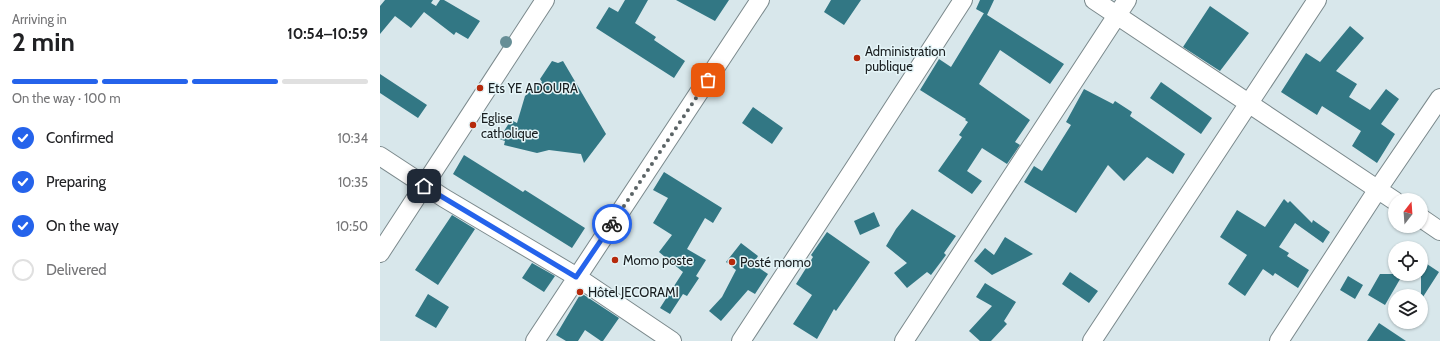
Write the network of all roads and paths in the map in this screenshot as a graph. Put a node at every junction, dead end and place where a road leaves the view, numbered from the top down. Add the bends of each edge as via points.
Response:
1 (545, 0) edge
2 (760, 0) edge
3 (963, 0) edge
4 (1094, 0) edge
5 (1127, 0) edge
6 (1317, 0) edge
7 (1117, 15) junction
8 (1440, 98) edge
9 (1248, 103) junction
10 (380, 156) edge
11 (424, 186) junction
12 (1378, 189) junction
13 (1388, 196) edge
14 (1428, 223) edge
15 (1440, 231) edge
16 (380, 253) edge
17 (576, 277) junction
18 (535, 341) edge
19 (672, 341) edge
20 (741, 341) edge
21 (904, 341) edge
22 (1092, 341) edge
23 (1279, 341) edge

1 - 11 street
2 - 17 street
3 - 20 street
4 - 7 street
5 - 7 street
6 - 9 street
7 - 9 street
7 - 21 street
8 - 12 street
9 - 12 street
9 - 22 street
10 - 11 street
11 - 16 street
11 - 17 street
12 - 13 street
12 - 23 street
14 - 15 street
17 - 18 street
17 - 19 street

